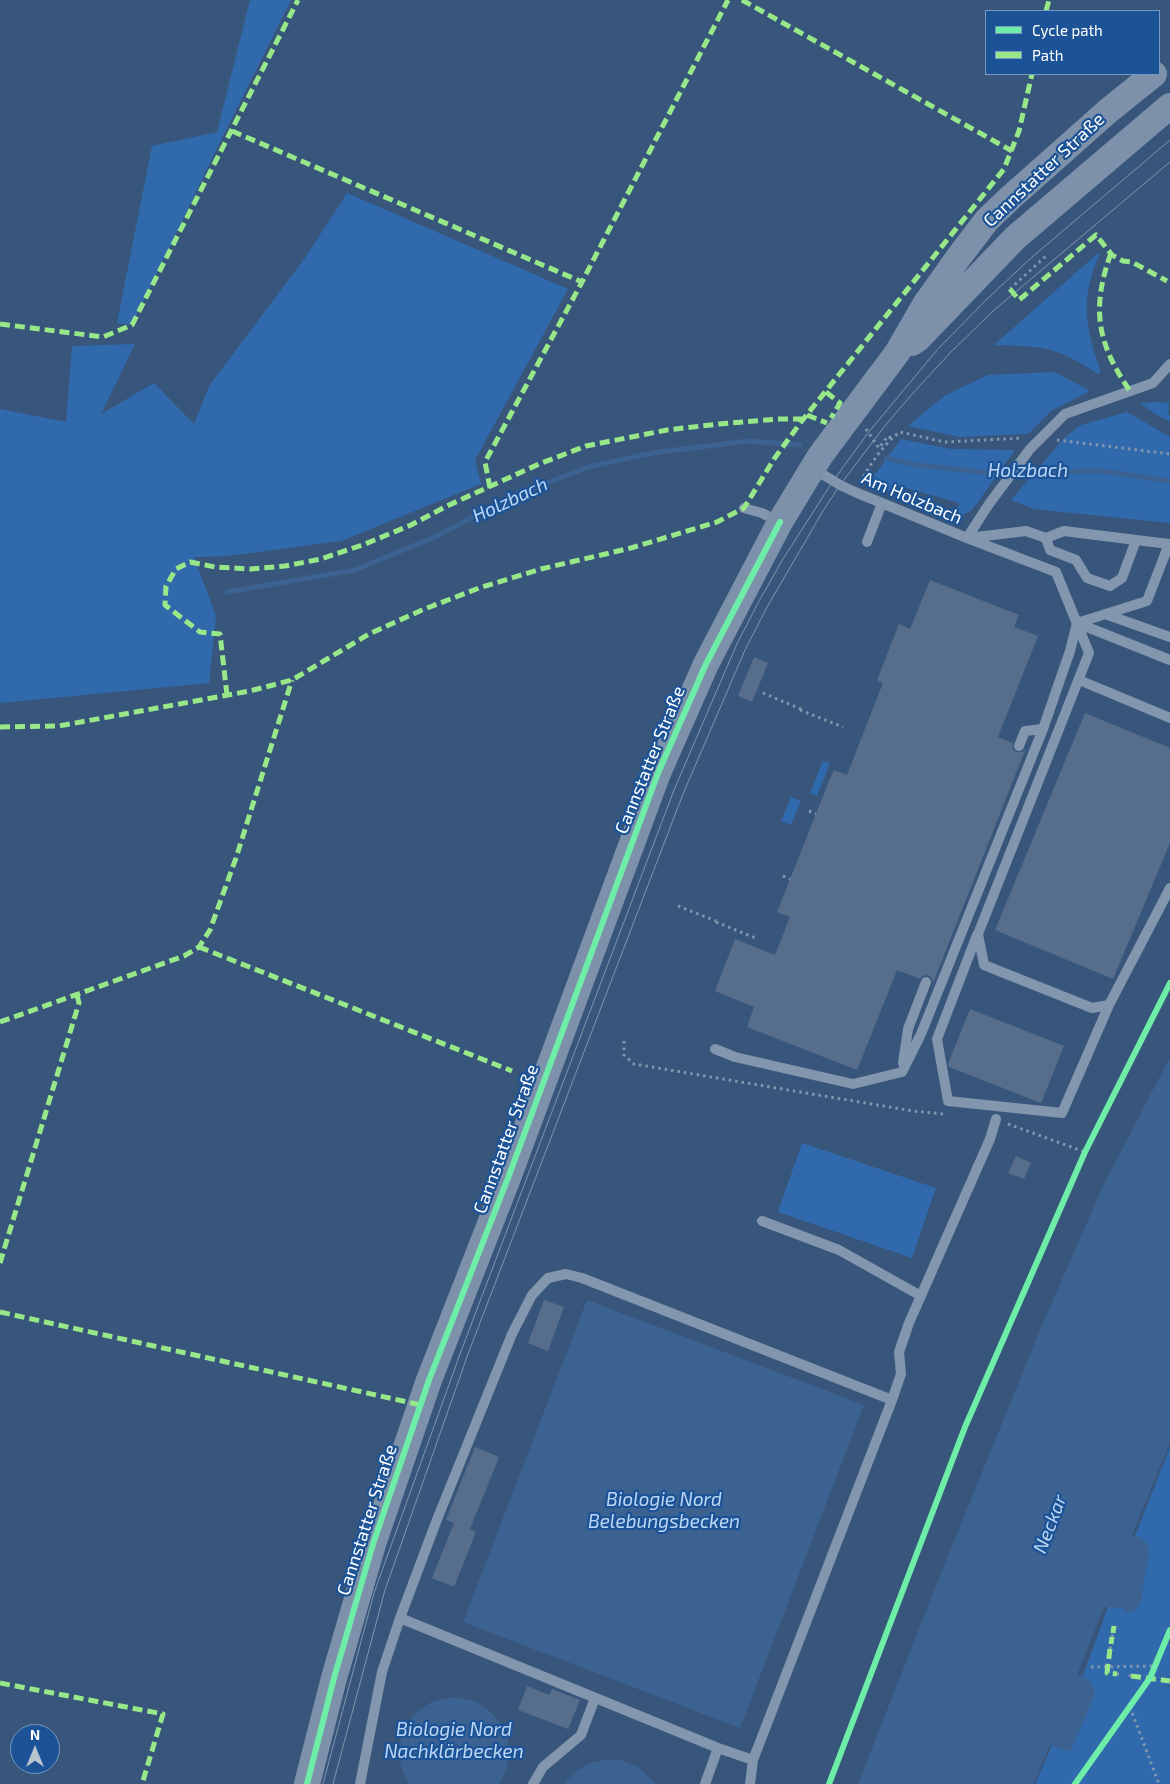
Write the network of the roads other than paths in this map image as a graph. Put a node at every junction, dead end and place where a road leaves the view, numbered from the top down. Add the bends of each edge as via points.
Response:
1 (1153, 75) edge
2 (1170, 106) edge
3 (1009, 222) junction
4 (897, 353) junction
5 (1170, 364) edge
6 (813, 468) junction
7 (882, 503) junction
8 (744, 508) dead end
9 (780, 522) junction
10 (967, 538) junction
11 (1046, 538) junction
12 (1136, 540) junction
13 (867, 542) dead end
14 (1169, 544) edge
15 (1105, 614) junction
16 (1077, 623) junction
17 (1170, 637) edge
18 (1170, 660) edge
19 (1079, 680) junction
20 (1170, 718) edge
21 (1043, 729) junction
22 (1019, 746) dead end
23 (1170, 888) edge
24 (978, 934) junction
25 (926, 982) dead end
26 (1109, 1005) junction
27 (715, 1049) dead end
28 (902, 1072) junction
29 (996, 1119) road end
30 (762, 1221) dead end
31 (921, 1296) junction
32 (892, 1400) junction
33 (400, 1618) junction
34 (595, 1698) junction
35 (718, 1748) junction
36 (753, 1760) junction
37 (308, 1784) edge
38 (360, 1784) edge
39 (533, 1784) edge
40 (705, 1784) edge
41 (750, 1784) edge

1 - 3 main road, Cannstatter Straße via 1108,111
2 - 3 main road, Cannstatter Straße
3 - 4 main road, Cannstatter Straße via 918,339
3 - 4 main road, Cannstatter Straße via 987,220 926,303
4 - 6 main road, Cannstatter Straße
5 - 10 lane, Am Holzbach via 1153,383 1065,414 1030,449
6 - 7 lane, Am Holzbach via 840,485
6 - 9 main road, Cannstatter Straße
7 - 10 lane, Am Holzbach
7 - 13 lane
8 - 9 lane
9 - 37 main road, Cannstatter Straße via 706,664 658,773 508,1178 429,1380 373,1544 334,1678
10 - 11 lane via 1026,531
10 - 16 lane via 1056,572
11 - 12 lane via 1064,531
11 - 12 lane via 1050,550 1076,560 1087,578 1110,586 1122,578
12 - 14 lane
14 - 15 lane via 1147,600
15 - 16 lane
15 - 17 lane
16 - 18 lane
16 - 19 lane via 1089,653
16 - 21 lane
19 - 20 lane
19 - 24 lane
21 - 22 lane via 1025,731
21 - 28 lane
23 - 26 lane
24 - 26 lane via 984,965 1092,1008
24 - 26 lane via 937,1039 948,1101 1062,1114
25 - 28 lane via 908,1029
27 - 28 lane via 735,1057 854,1084
29 - 31 lane
30 - 31 lane via 839,1250
31 - 32 lane via 899,1352 902,1374
32 - 33 lane via 582,1278 566,1274 548,1278 532,1295 512,1334
32 - 36 lane
33 - 34 lane
33 - 38 lane via 382,1672
34 - 35 lane
34 - 39 lane via 581,1735 543,1767
35 - 36 lane
35 - 40 lane
36 - 41 lane

